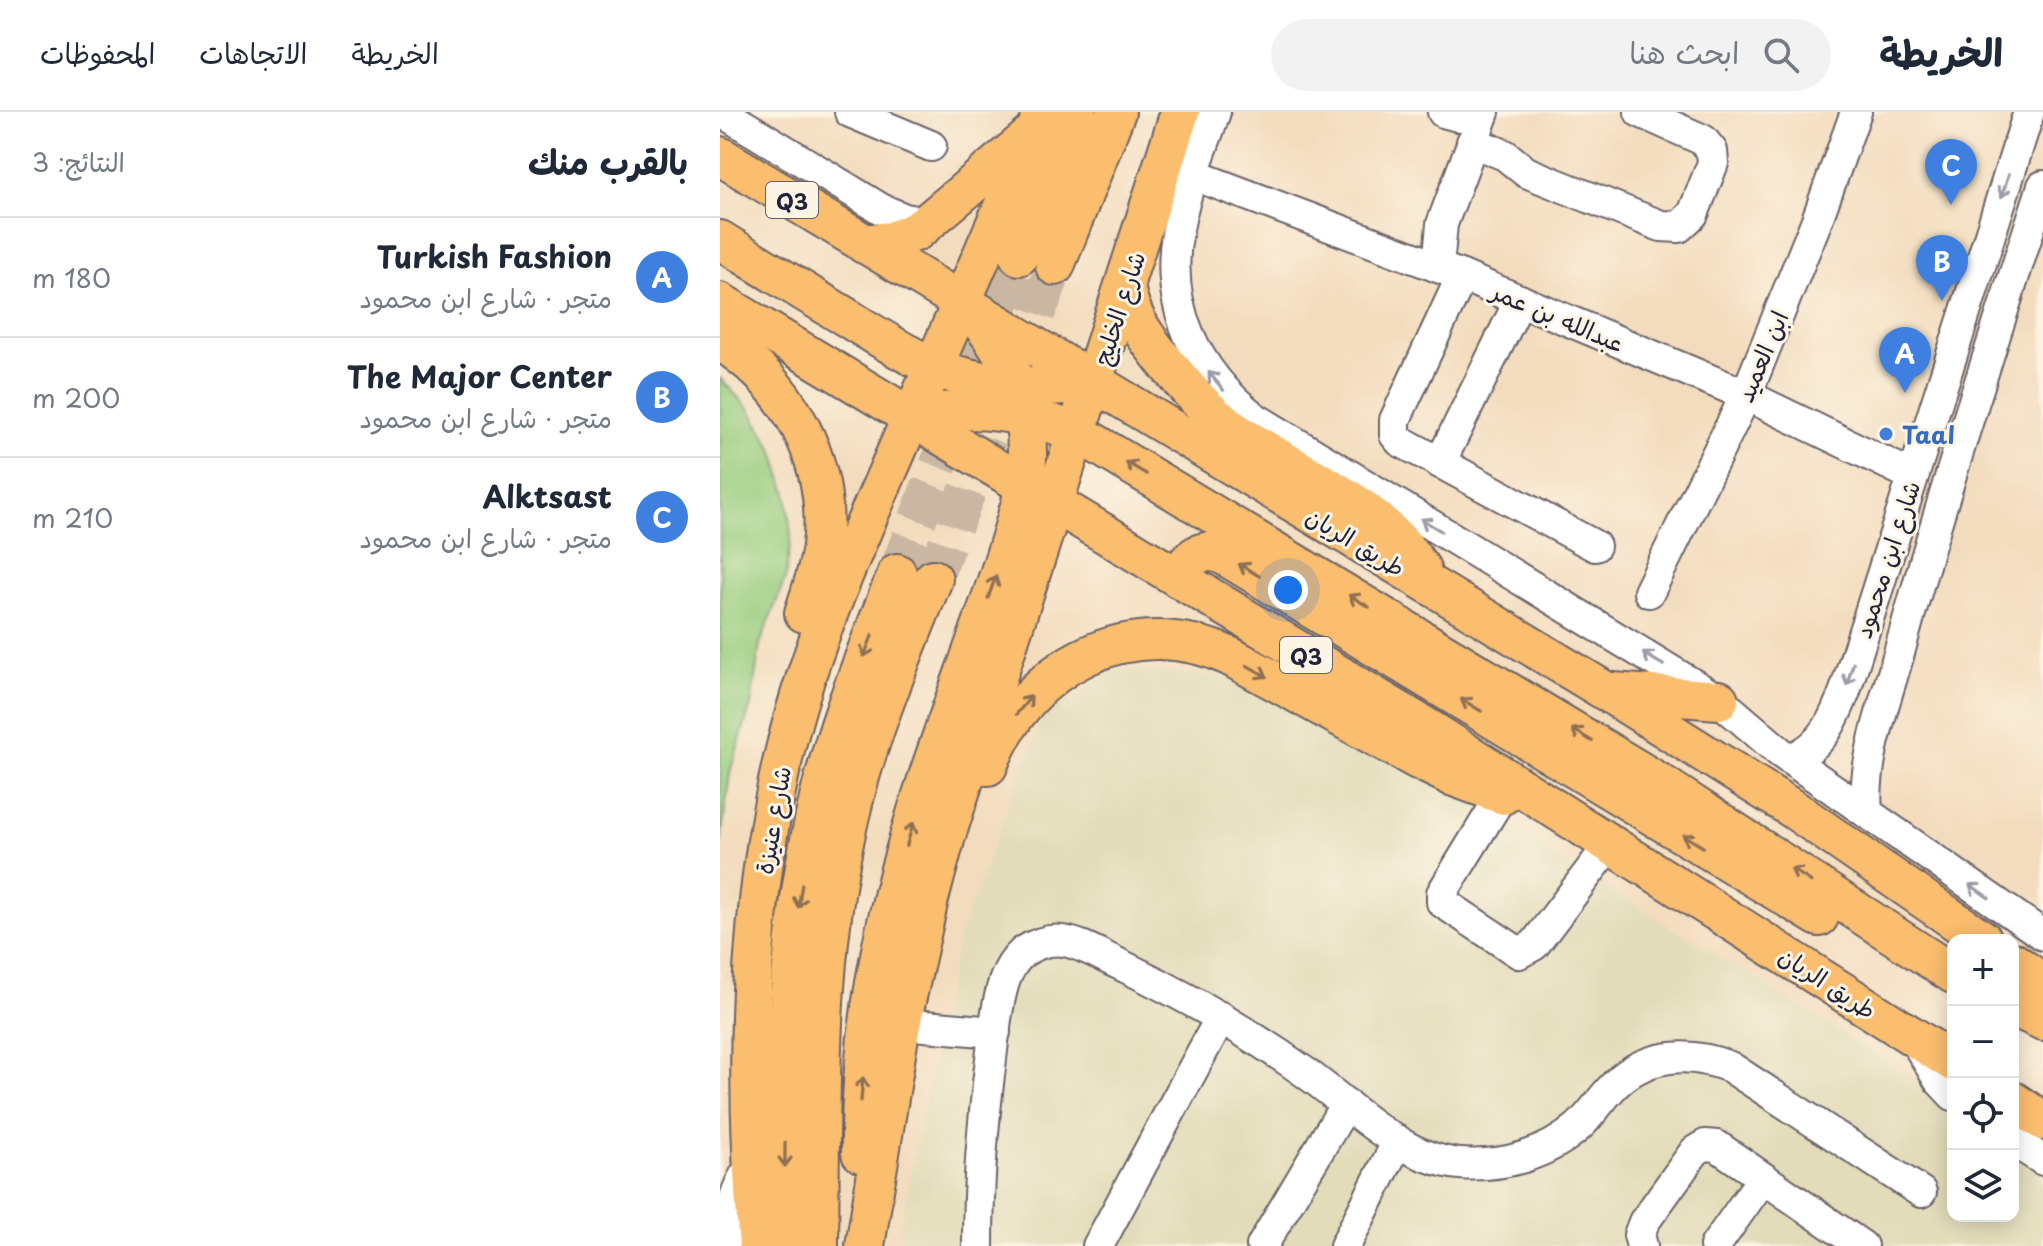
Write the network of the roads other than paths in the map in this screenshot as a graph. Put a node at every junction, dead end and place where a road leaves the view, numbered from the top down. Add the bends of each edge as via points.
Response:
1 (722, 112) edge
2 (850, 112) edge
3 (1077, 112) edge
4 (1116, 112) edge
5 (1180, 112) edge
6 (1215, 112) edge
7 (1640, 112) edge
8 (1856, 112) edge
9 (2029, 112) edge
10 (1040, 121) edge
11 (764, 123) edge
12 (1465, 128) edge
13 (931, 146) dead end
14 (720, 156) edge
15 (1194, 175) junction
16 (2043, 186) edge
17 (929, 223) junction
18 (720, 240) edge
19 (864, 244) junction
20 (1019, 256) tunnel mouth
21 (1055, 266) tunnel mouth
22 (1450, 271) junction
23 (1125, 285) junction
24 (1520, 300) junction
25 (720, 302) edge
26 (962, 303) junction
27 (720, 341) edge
28 (934, 367) junction
29 (1093, 382) junction
30 (1746, 395) junction
31 (1021, 400) junction
32 (912, 417) junction
33 (1078, 433) junction
34 (1440, 463) junction
35 (1913, 476) junction
36 (1040, 495) junction
37 (1595, 546) dead end
38 (1178, 578) junction
39 (1430, 586) junction
40 (1649, 592) dead end
41 (1607, 692) junction
42 (1719, 700) junction
43 (1828, 731) junction
44 (787, 742) junction
45 (1874, 748) junction
46 (1790, 759) junction
47 (1502, 795) junction
48 (1556, 809) junction
49 (1867, 813) junction
50 (1611, 843) junction
51 (929, 899) junction
52 (1974, 934) edge
53 (2043, 935) edge
54 (2019, 966) edge
55 (1945, 970) edge
56 (2043, 983) edge
57 (2019, 1010) edge
58 (1221, 1017) junction
59 (2043, 1021) edge
60 (901, 1024) junction
61 (995, 1032) junction
62 (1912, 1035) junction
63 (1947, 1058) edge
64 (1947, 1089) edge
65 (1346, 1104) junction
66 (2019, 1105) edge
67 (2043, 1121) edge
68 (1398, 1141) junction
69 (2019, 1145) edge
70 (2043, 1160) edge
71 (752, 1165) junction
72 (1763, 1178) junction
73 (1921, 1192) dead end
74 (866, 1234) edge
75 (1724, 1243) edge
76 (732, 1246) edge
77 (758, 1246) edge
78 (785, 1246) edge
79 (819, 1246) edge
80 (978, 1246) edge
81 (1098, 1246) edge
82 (1262, 1246) edge
83 (1345, 1246) edge
84 (1642, 1246) edge
85 (1862, 1246) edge

1 - 11 street
2 - 13 street
3 - 20 main road
4 - 21 main road
5 - 23 main road, شارع الخليج
6 - 15 street, شارع الخليج
7 - 12 street via 1703,140 1712,151 1711,170 1685,224 1667,227 1526,172
8 - 30 street, ابن العميد
9 -> 35 street, شارع ابن محمود
10 - 17 main road
10 - 26 main road
11 - 17 street via 881,209
12 - 22 street via 1442,224
14 - 19 main road, طريق الريان / Q3
15 - 22 street, عبدالله بن عمر
42 -> 15 street, شارع الخليج via 1255,418 1220,388 1190,340 1175,287 1178,227
16 - 45 street, شارع ابن محمود via 1940,510
17 - 19 main road via 892,241
18 - 28 main road
19 - 26 main road, طريق الريان / Q3
22 - 24 street, عبدالله بن عمر
22 - 34 street via 1393,427 1400,441
23 - 29 main road, شارع الخليج
23 - 39 main road via 1140,329 1208,410 1376,518 1406,549
24 - 30 street, عبدالله بن عمر
24 - 34 street
25 - 32 main road, طريق الريان / Q3
26 - 28 main road
26 - 29 main road, طريق الريان / Q3
26 - 31 main road via 995,341
27 - 44 main road via 760,370 788,403 819,483 822,549 795,648
28 - 31 main road
28 - 32 main road
29 - 31 main road
29 - 33 main road, شارع الخليج
29 - 39 main road, طريق الريان / Q3
30 - 35 street, عبدالله بن عمر
30 - 40 street, ابن العميد
31 - 32 main road
31 - 33 main road
31 - 36 main road
32 - 36 main road, طريق الريان / Q3
32 - 44 main road, شارع عنيزة via 822,627
33 - 36 main road, شارع الخليج
55 -> 33 main road via 1660,783
34 - 37 street
35 -> 43 street, شارع ابن محمود
36 - 38 main road, طريق الريان / Q3
36 - 51 main road
74 -> 36 main road via 860,1116 888,920 917,809
38 - 48 main road, طريق الريان / Q3
55 -> 38 main road via 1824,920 1225,556 1210,551 1195,555
39 - 41 main road, طريق الريان / Q3
41 - 42 main road
41 - 52 main road, طريق الريان / Q3 via 1793,809
42 - 46 street
43 - 45 street via 1848,748
43 - 46 street, شارع ابن محمود via 1808,751
44 - 71 main road, شارع عنيزة via 772,806 755,936
45 - 49 street, شارع ابن محمود via 1866,780
46 - 49 street
47 - 48 main road
47 - 50 street via 1442,893 1442,902 1519,953 1534,945
51 -> 47 main road via 960,846 1001,737 1023,705 1067,667 1121,643 1168,638 1211,647 1418,760
48 - 50 main road, طريق الريان / Q3
53 -> 49 street
50 - 62 main road, طريق الريان / Q3
51 - 60 main road
54 - 56 main road
57 - 59 main road
58 - 61 street via 1086,948 1049,941 1026,950 1009,969
58 - 65 street
58 - 81 street
60 - 61 street
60 - 74 main road
61 - 80 street
62 - 63 main road, طريق الريان / Q3
62 - 64 street
65 - 68 street
65 - 82 street
66 - 67 main road
68 - 73 street via 1432,1159 1458,1164 1510,1161 1558,1142 1641,1065 1696,1057 1730,1067
68 - 83 street
69 - 70 street
71 - 76 street via 731,1207
71 - 77 main road, شارع عنيزة
72 - 75 street
72 - 84 street via 1717,1146 1700,1148 1642,1226
72 - 85 street
79 -> 78 main road, شارع عنيزة via 822,1014 831,915 839,866 915,576 840,725 804,866 787,1029

